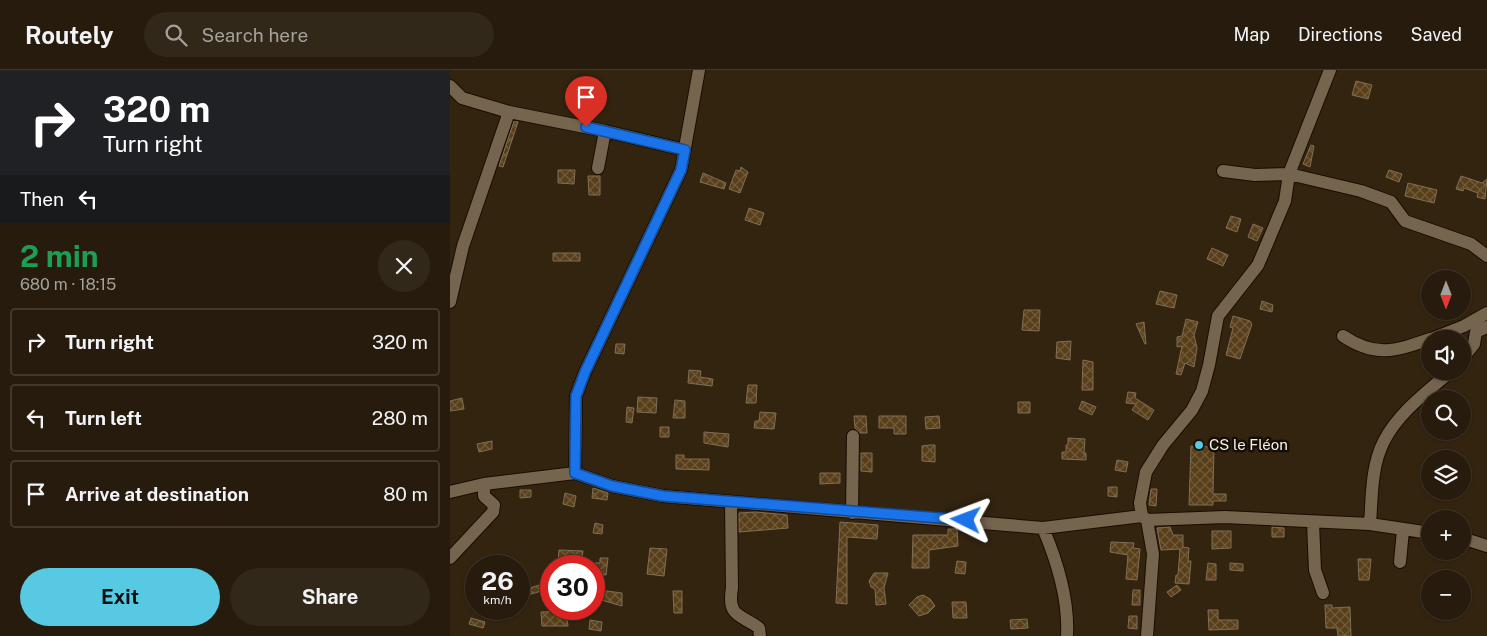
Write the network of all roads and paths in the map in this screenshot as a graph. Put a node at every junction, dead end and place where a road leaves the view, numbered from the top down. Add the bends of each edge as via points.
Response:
1 (699, 70) edge
2 (1330, 70) edge
3 (450, 86) edge
4 (509, 112) junction
5 (605, 131) junction
6 (685, 150) junction
7 (598, 168) dead end
8 (1223, 171) dead end
9 (1288, 174) junction
10 (1487, 256) edge
11 (450, 302) edge
12 (1487, 313) edge
13 (1487, 327) edge
14 (1454, 330) edge
15 (1343, 336) dead end
16 (1421, 342) edge
17 (1471, 348) edge
18 (1441, 380) edge
19 (852, 436) dead end
20 (575, 473) junction
21 (484, 484) junction
22 (450, 492) edge
23 (731, 502) junction
24 (852, 512) junction
25 (1144, 518) junction
26 (1313, 523) junction
27 (1370, 524) junction
28 (1043, 528) junction
29 (1403, 530) junction
30 (1421, 532) edge
31 (1471, 541) edge
32 (1487, 546) edge
33 (450, 558) edge
34 (1400, 562) dead end
35 (1323, 593) dead end
36 (760, 636) edge
37 (1067, 636) edge
38 (1147, 636) edge

1 - 6 street
2 - 9 street
3 - 4 street via 462,98
4 - 5 street
4 - 11 street via 463,246
5 - 6 street
5 - 7 street
6 - 20 street via 681,170 576,396
8 - 9 street
9 - 10 street via 1391,202 1405,221 1463,241
9 - 25 street via 1285,201 1258,265 1218,316 1202,391 1192,410 1146,472 1140,503
12 - 14 street
13 - 17 street via 1476,332
15 - 16 street via 1359,347 1380,352 1400,350
18 - 27 street via 1399,419 1384,441 1374,472
19 - 24 street
20 - 21 street
20 - 23 street via 612,486 663,496
21 - 22 street
21 - 33 street via 484,496 494,505 493,512
23 - 24 street
23 - 36 street via 730,600 739,617 759,628
24 - 28 street
25 - 26 street
25 - 28 street
25 - 38 street via 1153,554
26 - 27 street
26 - 35 street via 1315,570
27 - 29 street
28 - 37 street via 1054,555 1068,625
29 - 30 street
29 - 34 street
31 - 32 street

